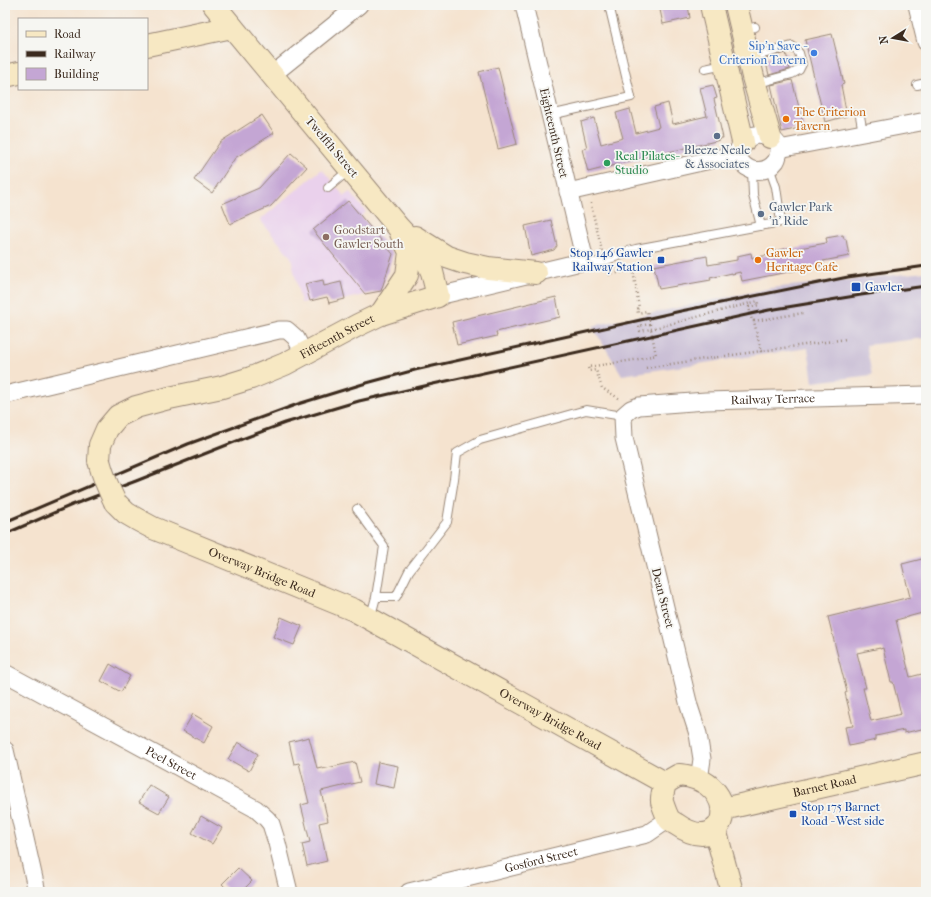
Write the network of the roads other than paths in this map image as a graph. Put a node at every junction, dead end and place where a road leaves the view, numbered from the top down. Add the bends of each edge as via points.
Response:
1 (214, 5) edge
2 (359, 5) edge
3 (524, 5) edge
4 (609, 5) edge
5 (711, 5) edge
6 (736, 5) edge
7 (917, 5) edge
8 (232, 27) junction
9 (926, 42) edge
10 (148, 45) edge
11 (18, 73) edge
12 (737, 74) junction
13 (272, 75) junction
14 (5, 76) edge
15 (926, 83) edge
16 (917, 85) dead end
17 (550, 115) junction
18 (860, 116) dead end
19 (926, 121) edge
20 (863, 133) junction
21 (774, 143) junction
22 (740, 148) junction
23 (350, 169) junction
24 (761, 169) junction
25 (328, 188) dead end
26 (568, 192) junction
27 (761, 226) junction
28 (398, 227) junction
29 (585, 261) junction
30 (536, 273) junction
31 (438, 296) junction
32 (381, 314) junction
33 (304, 354) junction
34 (5, 395) edge
35 (926, 395) edge
36 (627, 412) junction
37 (357, 509) dead end
38 (376, 597) junction
39 (370, 620) junction
40 (5, 673) edge
41 (5, 750) edge
42 (926, 763) edge
43 (699, 780) junction
44 (665, 784) junction
45 (723, 809) junction
46 (669, 819) junction
47 (715, 830) junction
48 (37, 892) edge
49 (289, 892) edge
50 (409, 892) edge
51 (732, 892) edge

1 - 8 main road, Twelfth Street
2 - 13 street
3 - 17 street, Eighteenth Street
4 - 17 lane via 631,97
5 - 12 main road
6 - 12 main road via 748,28
7 - 9 street
8 - 10 main road
8 - 13 main road, Twelfth Street
11 - 14 main road
12 - 12 lane via 792,74 799,70 802,64 799,53 792,46
12 - 21 main road
12 - 22 main road
13 - 23 main road, Twelfth Street
15 - 16 lane
17 - 26 street, Eighteenth Street
18 - 20 lane
19 - 20 street
20 - 21 street
21 - 22 street via 762,135 755,135 748,138
21 - 24 street via 776,160
22 - 24 street via 742,163 746,167
22 - 26 street
23 - 25 lane
23 - 28 main road, Twelfth Street
24 - 27 lane via 754,195
24 - 27 lane via 776,187 782,222
26 - 29 street, Eighteenth Street
27 - 29 lane via 628,251 598,264
28 - 30 main road via 447,257 488,268
28 - 31 main road, Twelfth Street via 425,256
28 - 32 main road via 410,252 407,275
29 - 30 street, Fifteenth Street
30 - 31 street, Fifteenth Street
31 - 32 main road, Fifteenth Street
32 - 33 main road, Fifteenth Street
33 - 34 street, Fifteenth Street via 296,338 288,330 279,330
33 - 39 main road, Overway Bridge Road, bridge via 252,378 136,407 118,416 107,429 100,445 99,461 108,489 115,502 126,513 153,528 354,610
35 - 36 street, Railway Terrace via 706,401 639,406
36 - 38 lane via 586,410 480,440 457,453 448,522 409,571 396,597
36 - 43 street, Dean Street via 624,438 698,734 702,759
37 - 38 lane via 384,546
38 - 39 lane
39 - 44 main road, Overway Bridge Road
40 - 49 street, Peel Street via 256,809 271,824
41 - 48 street
42 - 45 main road, Barnet Road
43 - 44 main road via 679,775
43 - 45 main road via 706,782 714,790
44 - 46 main road via 662,801
45 - 47 main road via 721,821
46 - 47 main road via 695,834 706,834
46 - 50 street, Gosford Street via 647,834
47 - 51 main road

